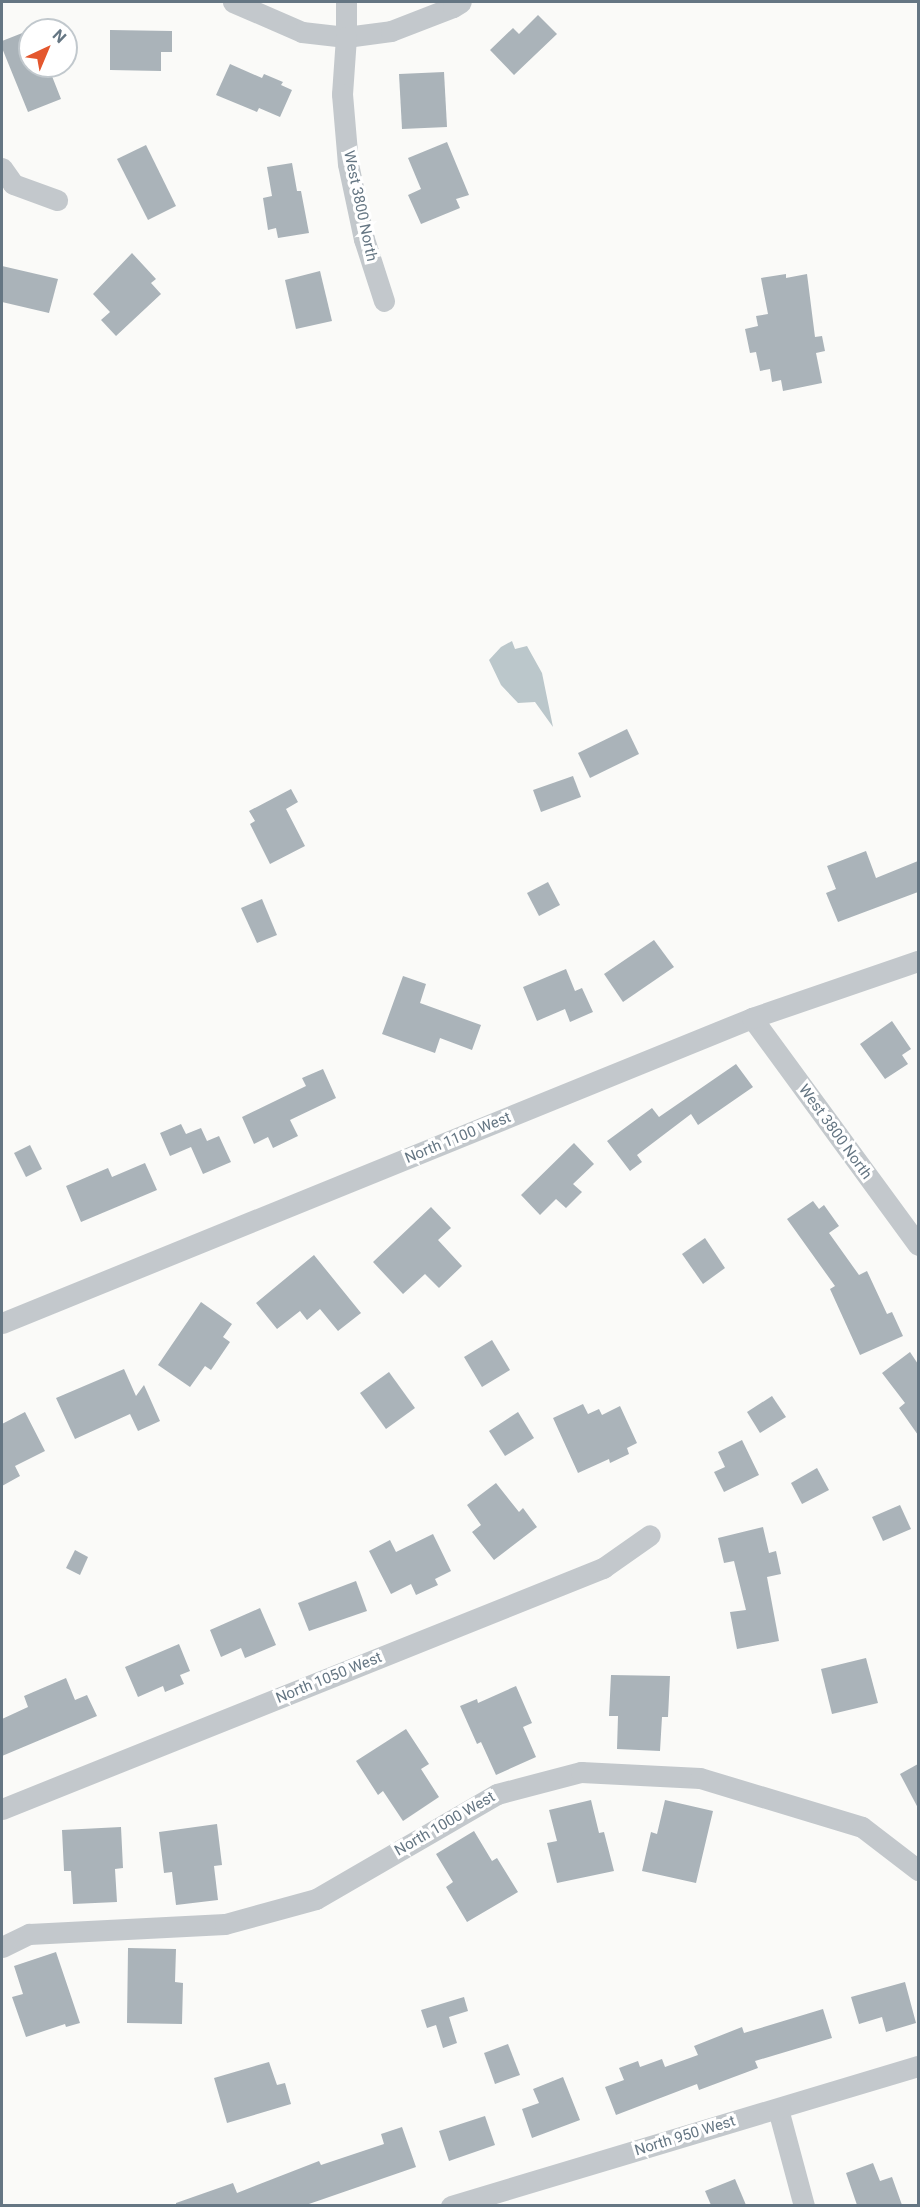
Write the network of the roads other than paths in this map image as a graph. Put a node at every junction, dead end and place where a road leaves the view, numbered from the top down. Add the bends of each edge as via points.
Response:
1 (233, 2) edge
2 (346, 2) edge
3 (461, 2) edge
4 (346, 37) junction
5 (2, 168) edge
6 (57, 200) dead end
7 (384, 301) dead end
8 (918, 961) edge
9 (752, 1018) junction
10 (918, 1245) edge
11 (2, 1323) edge
12 (650, 1535) dead end
13 (2, 1809) edge
14 (918, 1870) edge
15 (2, 1947) edge
16 (918, 2066) edge
17 (778, 2109) junction
18 (451, 2205) edge
19 (804, 2205) edge

1 - 4 street via 302,32
2 - 4 street, West 3800 North
3 - 4 street via 391,31
4 - 7 street, West 3800 North via 342,94 348,165 363,239
5 - 6 street via 13,184
8 - 9 street, North 1100 West
9 - 10 street, West 3800 North
9 - 11 street, North 1100 West
12 - 13 street, North 1050 West via 603,1568
14 - 15 street, North 1000 West via 862,1827 700,1778 581,1772 497,1794 316,1899 225,1924 30,1934
16 - 17 street, North 950 West
17 - 18 street, North 950 West
17 - 19 street

